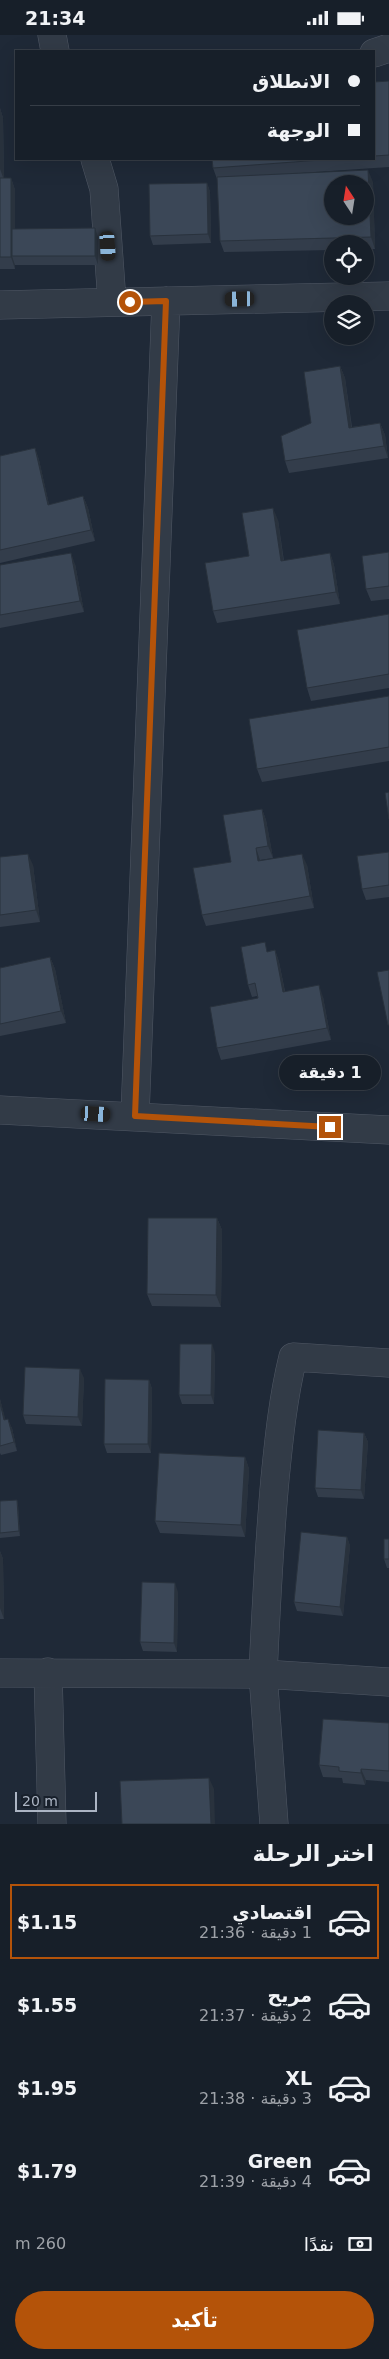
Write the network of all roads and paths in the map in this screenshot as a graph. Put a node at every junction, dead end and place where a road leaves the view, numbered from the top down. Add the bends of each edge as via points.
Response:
1 (52, 35) edge
2 (389, 48) edge
3 (55, 50) edge
4 (375, 53) edge
5 (95, 160) edge
6 (389, 297) edge
7 (166, 301) junction
8 (112, 302) junction
9 (0, 305) edge
10 (0, 1109) edge
11 (135, 1116) junction
12 (389, 1130) edge
13 (389, 1363) edge
14 (48, 1672) junction
15 (0, 1673) edge
16 (263, 1674) junction
17 (389, 1682) edge
18 (52, 1824) edge
19 (274, 1824) edge

1 - 3 street
2 - 4 street
5 - 8 street via 104,189
6 - 7 street
7 - 8 street
7 - 11 street
8 - 9 street
10 - 11 street
11 - 12 street
13 - 16 street via 293,1357 282,1403
14 - 15 street
14 - 16 street
14 - 18 street
16 - 17 street
16 - 19 street

